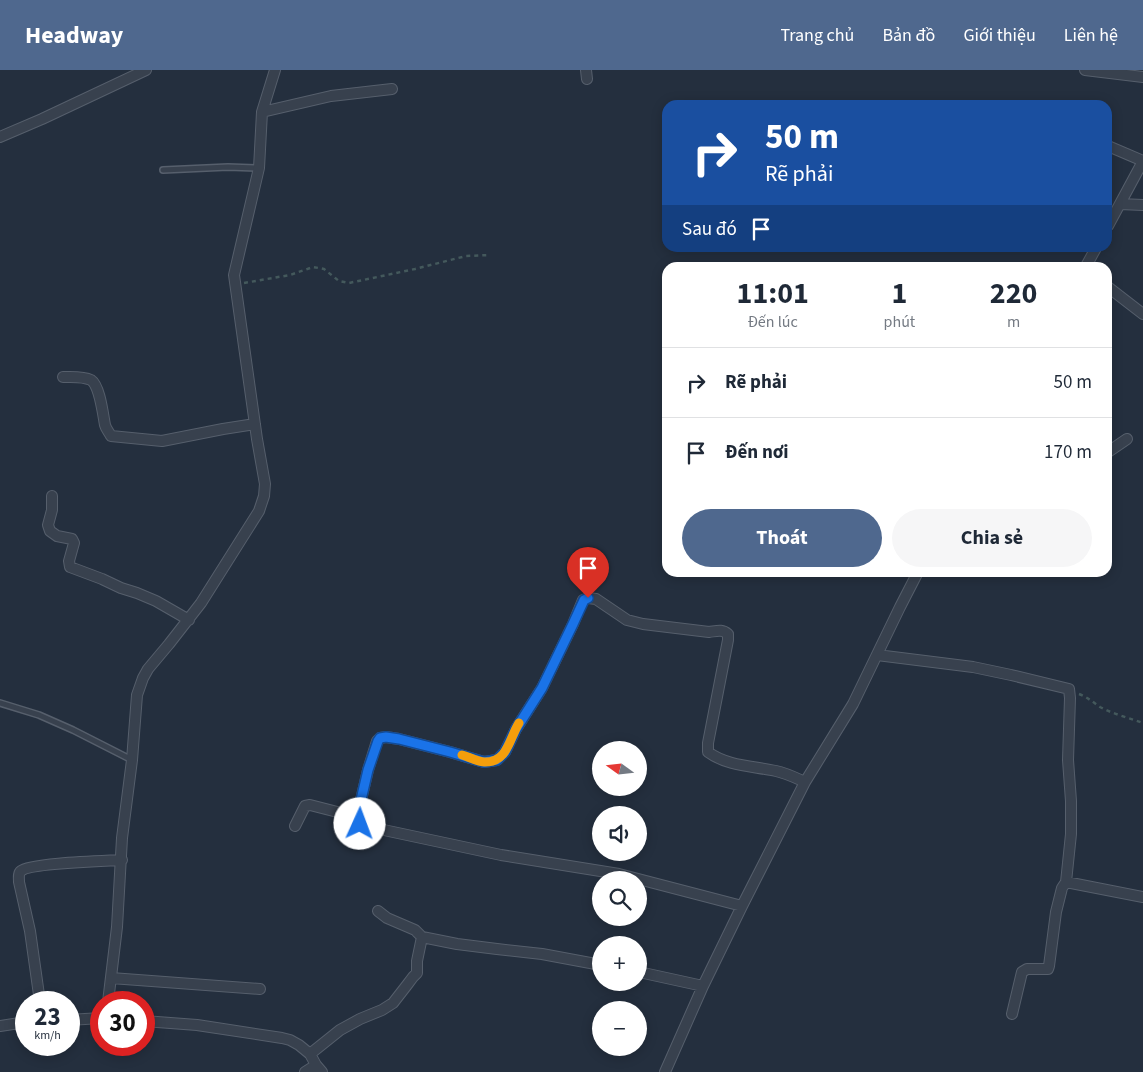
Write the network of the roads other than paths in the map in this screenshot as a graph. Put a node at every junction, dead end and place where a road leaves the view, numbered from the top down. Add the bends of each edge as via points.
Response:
1 (146, 70) edge
2 (274, 70) edge
3 (1085, 70) edge
4 (1143, 77) edge
5 (392, 89) dead end
6 (262, 112) junction
7 (0, 137) edge
8 (1112, 148) edge
9 (1143, 161) edge
10 (259, 168) junction
11 (163, 170) dead end
12 (1120, 204) junction
13 (1143, 205) edge
14 (1112, 219) edge
15 (1112, 290) edge
16 (1143, 314) edge
17 (63, 377) dead end
18 (255, 424) junction
19 (1127, 439) dead end
20 (1112, 449) edge
21 (52, 496) dead end
22 (915, 577) edge
23 (189, 620) junction
24 (877, 655) junction
25 (0, 704) edge
26 (132, 760) junction
27 (805, 782) junction
28 (357, 817) junction
29 (295, 826) dead end
30 (122, 860) junction
31 (1066, 882) junction
32 (1143, 897) edge
33 (742, 906) junction
34 (378, 910) dead end
35 (422, 937) junction
36 (592, 963) edge
37 (647, 974) edge
38 (111, 978) junction
39 (703, 986) junction
40 (260, 989) dead end
41 (38, 991) edge
42 (109, 991) edge
43 (1012, 1014) dead end
44 (155, 1022) edge
45 (15, 1024) edge
46 (0, 1026) edge
47 (310, 1054) junction
48 (319, 1068) edge
49 (305, 1072) edge
50 (665, 1072) edge

1 - 7 street
2 - 6 street
3 - 4 street
5 - 6 street via 331,96
6 - 10 street
8 - 9 street
9 - 12 street
10 - 11 lane via 228,166
10 - 18 street via 234,275
12 - 13 street
12 - 14 street
15 - 16 street
17 - 18 street via 80,377 96,387 110,436 162,441
18 - 23 street via 265,484 262,504
19 - 20 street
21 - 23 street via 48,525 50,532 72,539 70,568 156,601
22 - 24 street
23 - 26 street via 143,678 138,695
24 - 27 street via 853,704
24 - 31 street via 974,667 1068,689 1071,834
25 - 26 lane via 39,715
26 - 30 street
27 - 28 street via 778,772 733,763 708,752 728,634 627,620 596,599 588,598 584,600 542,688 505,752 497,760 484,762 399,739 380,738 368,770
27 - 33 street
28 - 29 street via 310,805 305,806
28 - 33 street via 360,824 372,828 501,855 619,874
30 - 38 street
30 - 41 street via 49,864 19,873
31 - 32 street
31 - 43 street via 1056,912 1048,969 1022,972
33 - 39 street
34 - 35 street
35 - 36 street
35 - 47 street via 418,970 393,1003 340,1030
37 - 39 street
38 - 40 street
38 - 42 street
39 - 50 street
44 - 47 street via 282,1038
45 - 46 street
47 - 48 street
48 - 49 street

